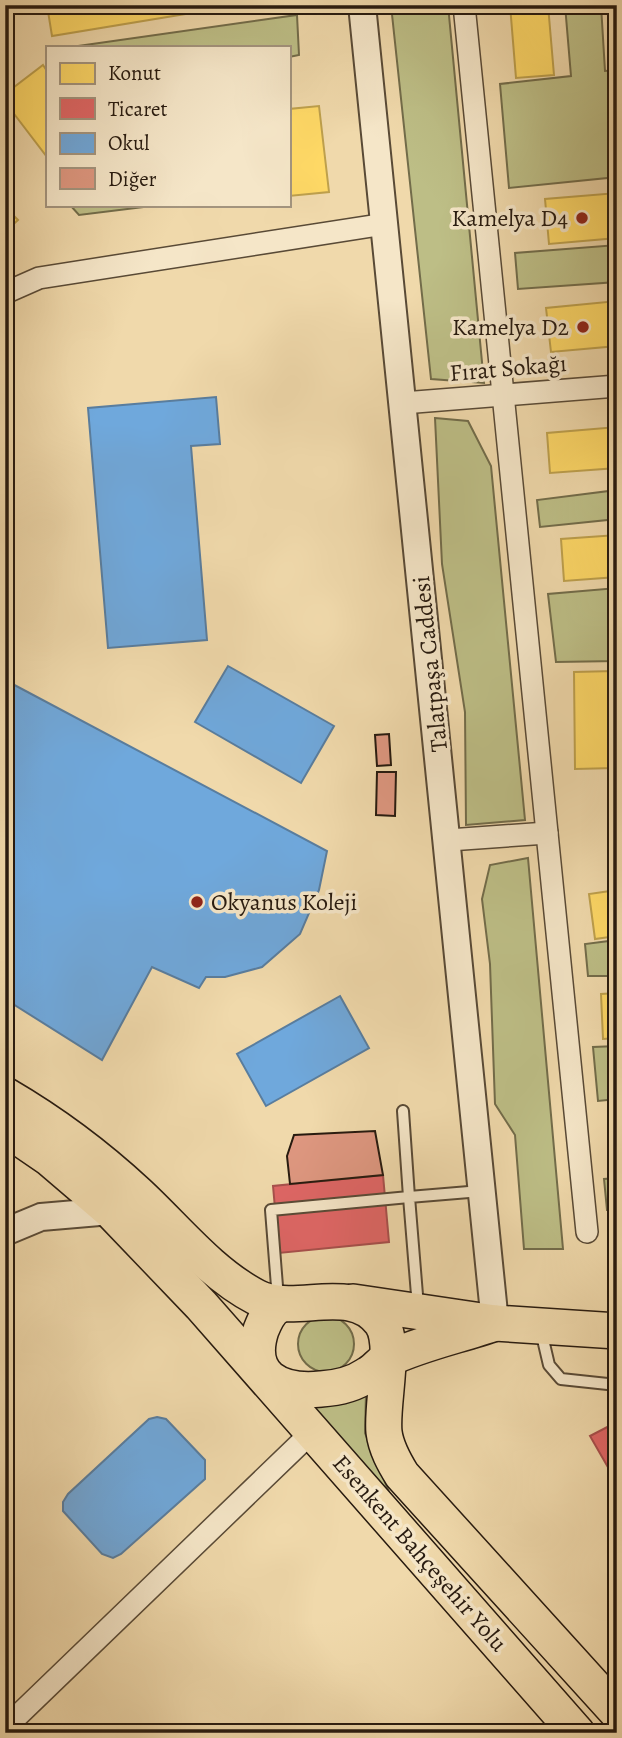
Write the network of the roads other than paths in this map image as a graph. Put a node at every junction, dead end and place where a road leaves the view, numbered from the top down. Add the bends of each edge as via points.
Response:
1 (362, 5) edge
2 (464, 5) edge
3 (385, 225) junction
4 (5, 293) edge
5 (617, 386) edge
6 (503, 394) junction
7 (403, 403) junction
8 (547, 833) junction
9 (449, 840) junction
10 (5, 1095) edge
11 (403, 1111) dead end
12 (5, 1128) edge
13 (481, 1191) junction
14 (409, 1197) junction
15 (111, 1211) junction
16 (5, 1231) edge
17 (587, 1232) dead end
18 (345, 1301) junction
19 (279, 1305) junction
20 (418, 1311) junction
21 (495, 1323) junction
22 (540, 1325) junction
23 (617, 1331) edge
24 (387, 1359) junction
25 (263, 1373) junction
26 (617, 1385) edge
27 (312, 1432) junction
28 (617, 1712) edge
29 (5, 1728) edge
30 (577, 1733) edge

1 - 3 street, Talatpaşa Caddesi
2 - 6 street
3 - 4 street via 39,278
3 - 7 street, Talatpaşa Caddesi
5 - 6 street, Fırat Sokağı
6 - 7 street, Fırat Sokağı
6 - 8 street
7 - 9 street, Talatpaşa Caddesi
8 - 9 street
8 - 17 street
9 - 13 street, Talatpaşa Caddesi
10 - 19 main road via 98,1158 224,1275
11 - 14 lane
12 - 15 main road, Esenkent Bahçeşehir Yolu via 49,1158
13 - 14 lane
13 - 21 street, Talatpaşa Caddesi
14 - 19 lane via 274,1208 270,1213
14 - 20 lane
15 - 16 street via 41,1217
15 - 25 main road, Esenkent Bahçeşehir Yolu
18 - 19 main road
18 - 20 main road
18 - 24 main road, Esenkent Bahçeşehir Yolu via 362,1306 382,1323
19 - 25 main road via 270,1312 259,1337 257,1358
20 - 21 main road
21 - 22 main road
21 - 24 main road
22 - 23 main road
22 - 26 lane via 549,1365 561,1379
24 - 25 main road, Esenkent Bahçeşehir Yolu via 355,1382 319,1390 284,1387
24 - 28 main road, Esenkent Bahçeşehir Yolu via 384,1434 397,1466
25 - 27 main road, Esenkent Bahçeşehir Yolu
27 - 29 street
27 - 30 main road, Esenkent Bahçeşehir Yolu

